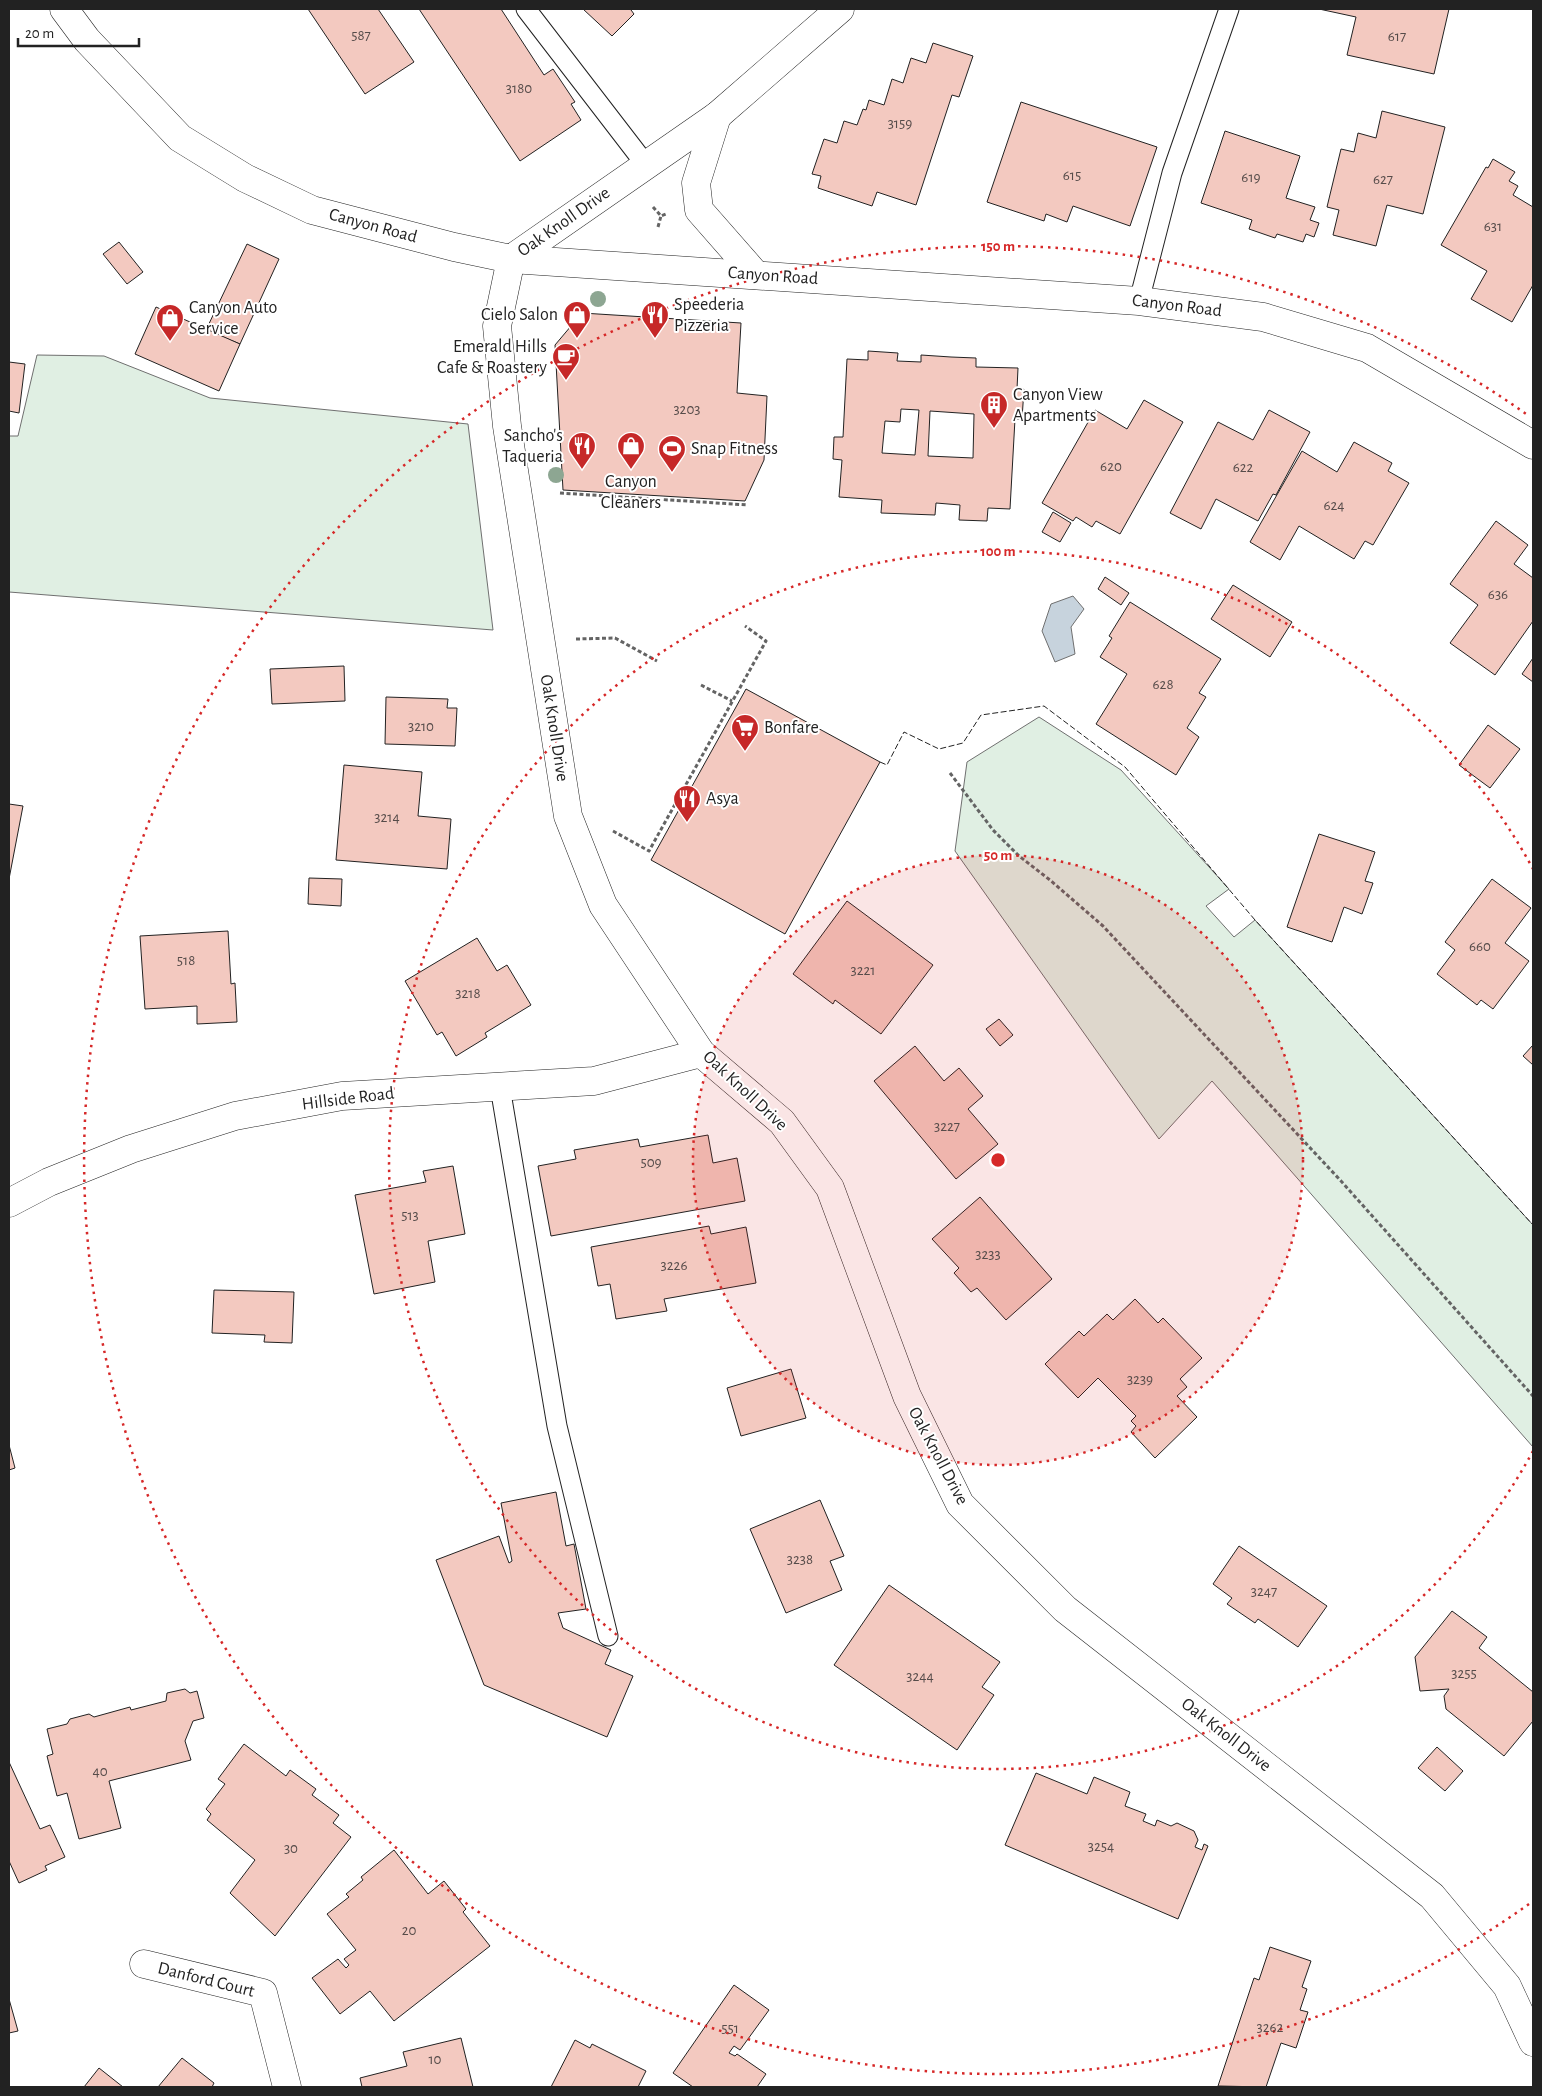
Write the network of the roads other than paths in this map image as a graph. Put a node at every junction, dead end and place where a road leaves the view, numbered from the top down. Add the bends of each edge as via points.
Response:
1 (64, 9) edge
2 (526, 9) edge
3 (840, 9) edge
4 (1229, 9) edge
5 (717, 116) junction
6 (646, 165) junction
7 (511, 259) junction
8 (756, 275) junction
9 (1139, 301) junction
10 (1533, 445) edge
11 (701, 1053) junction
12 (500, 1087) junction
13 (9, 1203) edge
14 (608, 1636) dead end
15 (144, 1964) dead end
16 (1533, 2042) edge
17 (287, 2087) edge

1 - 7 street, Canyon Road via 86,40 180,138 245,178 312,210
2 - 6 lane
3 - 5 street, Oak Knoll Drive
4 - 9 lane via 1172,173
5 - 6 street, Oak Knoll Drive
5 - 8 street via 696,183 699,210
6 - 7 street, Oak Knoll Drive
7 - 8 street, Canyon Road
7 - 11 street, Oak Knoll Drive via 497,326 500,358 508,435 568,816 603,905
8 - 9 street, Canyon Road
9 - 10 street, Canyon Road via 1263,317 1367,348
11 - 12 street, Hillside Road via 594,1080
11 - 16 street, Oak Knoll Drive via 782,1122 830,1188 907,1396 960,1504 1065,1609 1432,1896 1507,1986
12 - 13 street, Hillside Road via 342,1096 235,1116 131,1149 49,1182
12 - 14 lane via 557,1426
15 - 17 street, Danford Court via 263,1993

